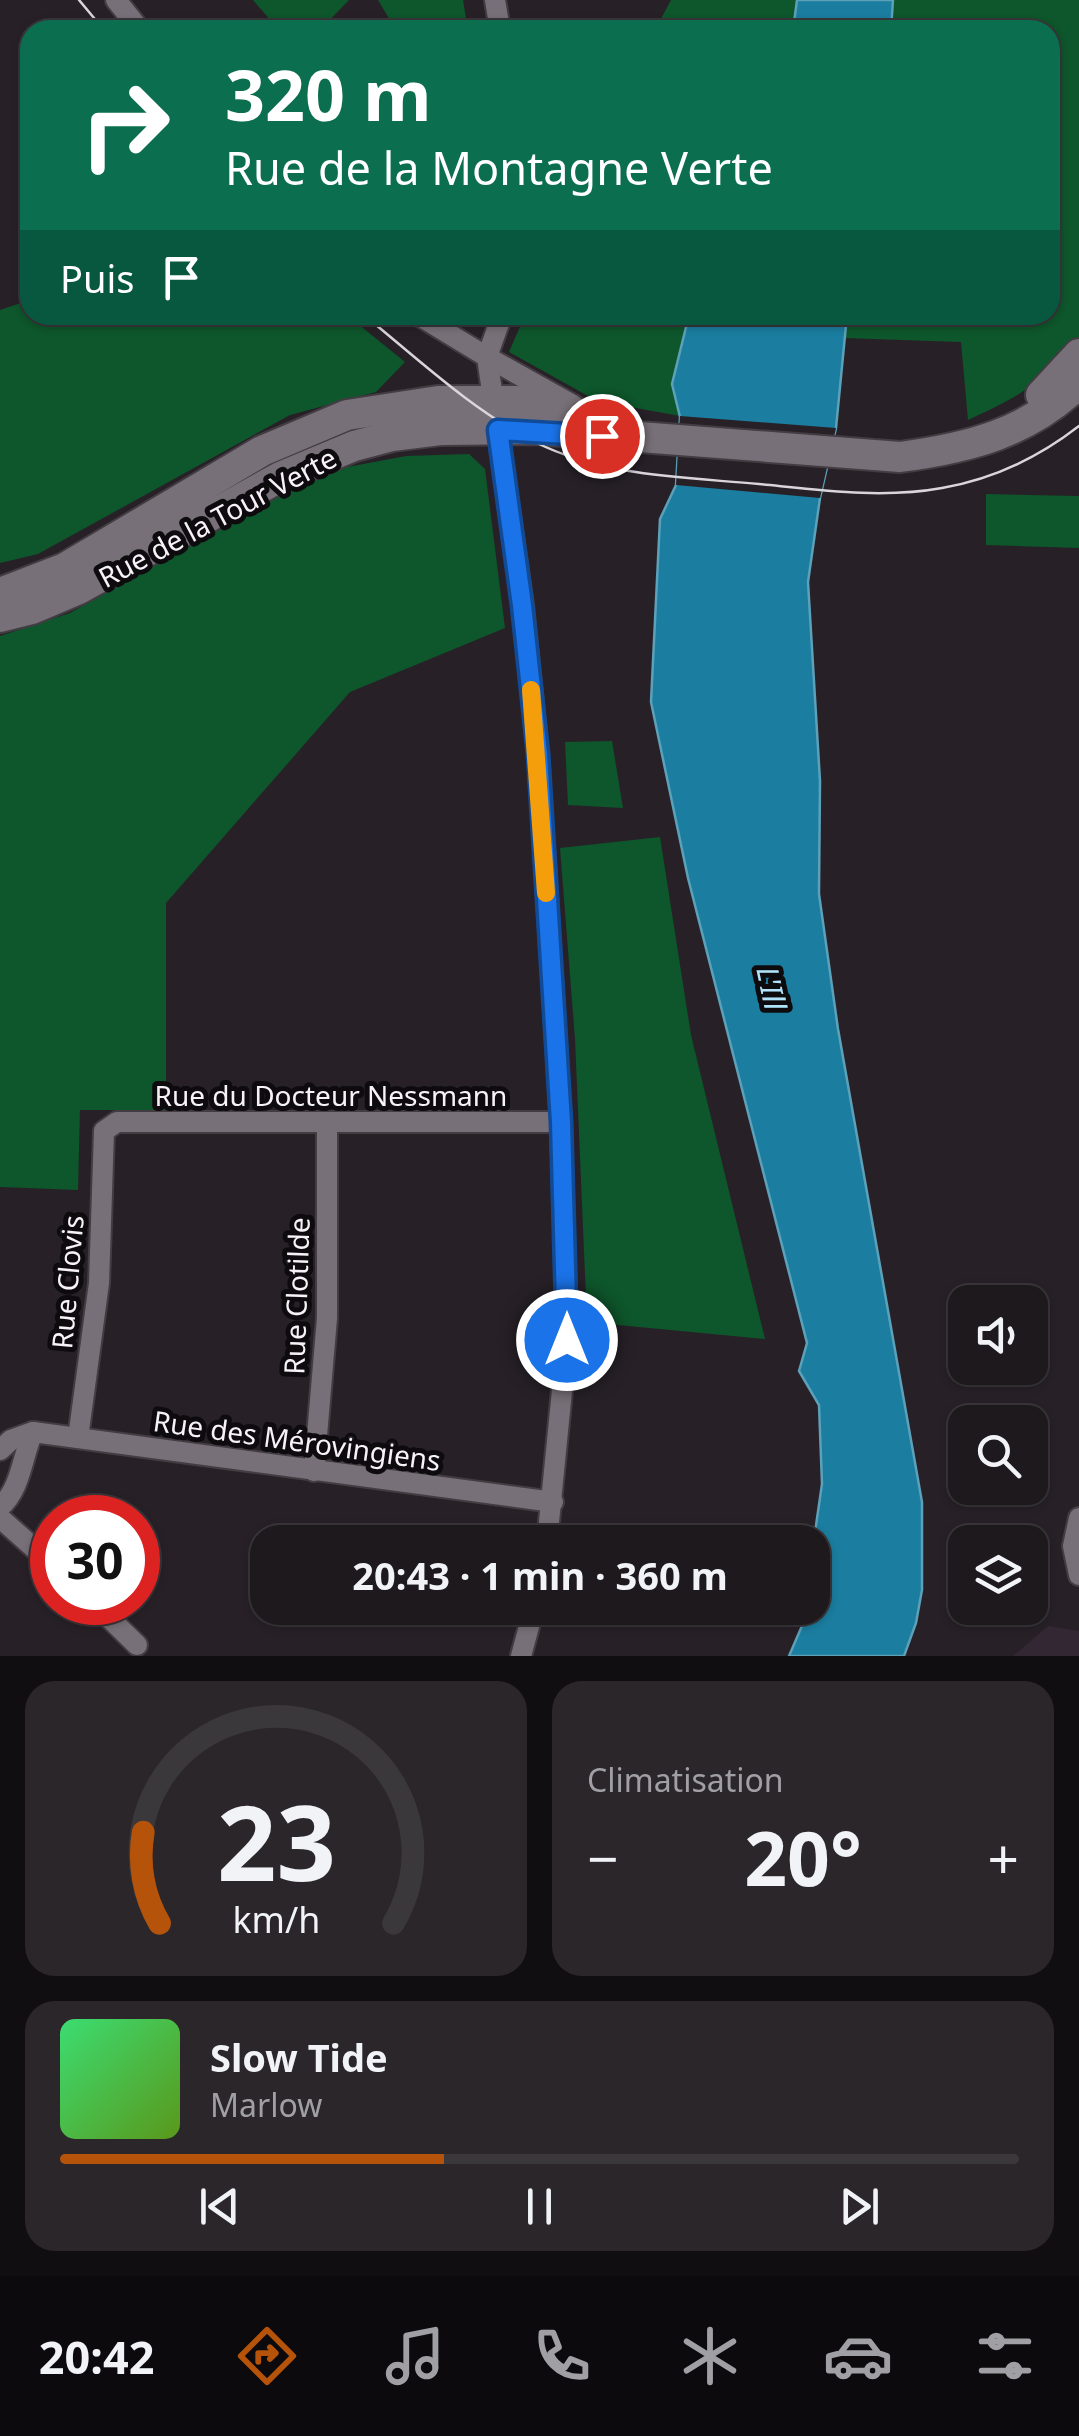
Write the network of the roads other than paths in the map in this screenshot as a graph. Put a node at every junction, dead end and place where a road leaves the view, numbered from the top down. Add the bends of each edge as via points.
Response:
1 (116, 0) edge
2 (132, 20) edge
3 (435, 325) edge
4 (498, 325) edge
5 (1079, 354) edge
6 (487, 356) junction
7 (1079, 384) edge
8 (496, 416) junction
9 (599, 419) junction
10 (670, 442) junction
11 (923, 454) junction
12 (9, 586) edge
13 (0, 617) edge
14 (561, 1122) junction
15 (326, 1123) junction
16 (104, 1131) joint
17 (33, 1432) junction
18 (78, 1438) junction
19 (0, 1450) edge
20 (314, 1470) junction
21 (553, 1502) junction
22 (0, 1507) edge
23 (0, 1518) edge
24 (1079, 1518) edge
25 (550, 1525) edge
26 (30, 1545) edge
27 (1079, 1575) edge
28 (116, 1625) edge
29 (530, 1625) edge
30 (137, 1645) dead end
31 (522, 1656) edge

1 - 2 street
3 - 6 street
4 - 6 street
5 - 11 main road via 1020,412
6 - 8 street
6 - 9 street
7 - 11 main road via 1021,427
8 - 9 main road via 542,404
8 - 10 main road via 535,430
8 - 12 main road, Rue de la Tour Verte via 438,400 319,425 262,451 65,568
8 - 13 main road, Rue de la Tour Verte via 354,446 280,477 78,590
8 - 14 street via 538,754
9 - 10 main road
10 - 11 main road via 876,457
14 - 15 street, Rue du Docteur Nessmann
14 - 21 street via 567,1340
15 - 16 street, Rue du Docteur Nessmann via 117,1122
15 - 20 street, Rue Clotilde via 327,1318
16 - 18 street, Rue Clovis via 99,1283
17 - 18 street, Rue des Mérovingiens
17 - 19 street
17 - 22 street via 12,1493
18 - 20 street, Rue des Mérovingiens
20 - 21 street, Rue des Mérovingiens
21 - 25 street
23 - 26 street
24 - 27 street
28 - 30 street
29 - 31 street

